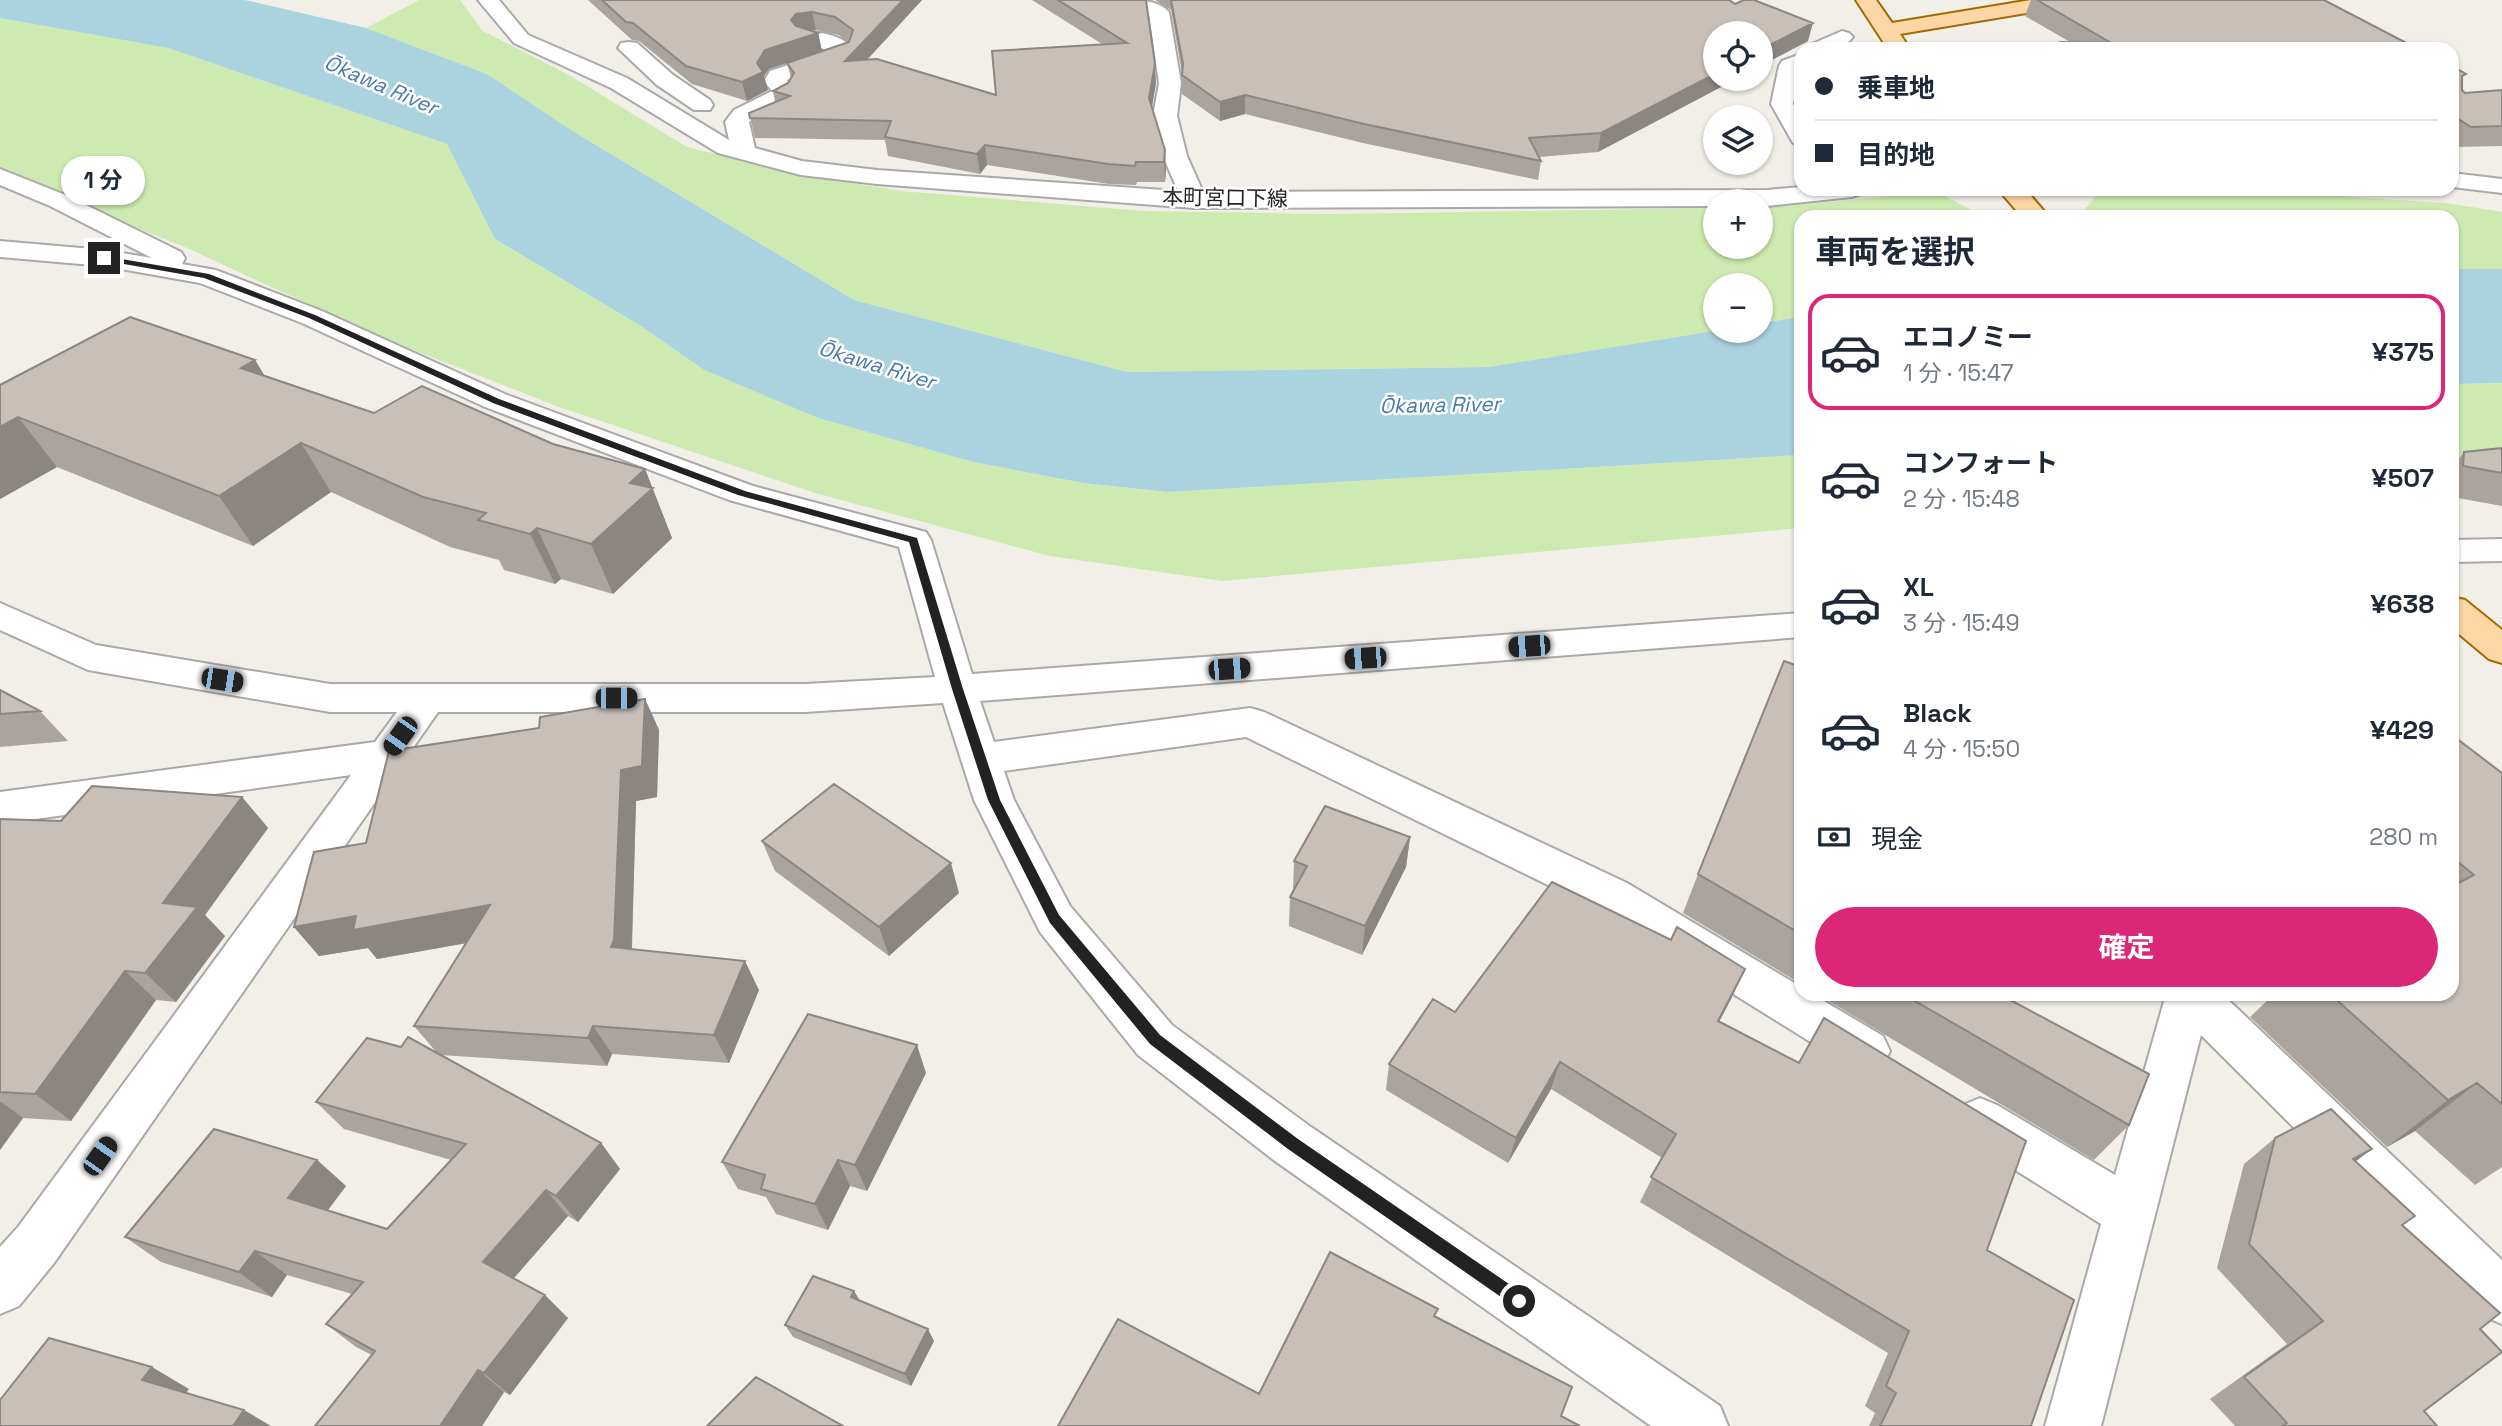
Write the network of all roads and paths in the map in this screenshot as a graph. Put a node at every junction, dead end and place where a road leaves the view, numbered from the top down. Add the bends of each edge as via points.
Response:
1 (488, 0) edge
2 (1133, 0) edge
3 (1866, 0) edge
4 (2068, 0) edge
5 (1887, 30) junction
6 (1842, 37) dead end
7 (809, 38) edge
8 (1833, 42) edge
9 (1895, 42) edge
10 (629, 48) dead end
11 (1794, 64) edge
12 (737, 125) junction
13 (1794, 125) edge
14 (744, 152) junction
15 (0, 176) edge
16 (2459, 181) edge
17 (2502, 186) edge
18 (1794, 195) edge
19 (2017, 196) edge
20 (1194, 200) junction
21 (2030, 210) edge
22 (0, 249) edge
23 (206, 276) junction
24 (2502, 550) edge
25 (2459, 551) edge
26 (0, 615) edge
27 (2459, 615) edge
28 (1794, 626) edge
29 (2502, 650) edge
30 (957, 689) junction
31 (427, 698) junction
32 (387, 755) junction
33 (980, 759) junction
34 (0, 807) edge
35 (2188, 1001) edge
36 (2197, 1001) edge
37 (1898, 1071) edge
38 (1944, 1099) edge
39 (2130, 1213) junction
40 (0, 1287) edge
41 (2502, 1297) edge
42 (1700, 1426) edge
43 (2073, 1426) edge

1 - 14 street, 本町宮口下線 via 521,39 619,83 726,148
2 - 20 street via 1159,12 1170,83 1165,117
3 - 5 main road
4 - 5 main road
5 - 9 main road
6 - 8 street
7 - 12 street via 844,50 778,76 775,82 785,90 783,94 742,115
10 - 12 street via 665,80
11 - 13 street via 1783,104
12 - 14 street
14 - 20 street, 本町宮口下線 via 801,168 877,177
15 - 23 street
16 - 17 street
18 - 20 street, 本町宮口下線
19 - 21 main road
22 - 23 street via 104,258
23 - 30 street via 312,317 496,401 741,493 914,540
24 - 25 street
26 - 31 street via 88,657 330,698
27 - 29 main road
28 - 30 street
30 - 31 street via 806,698
30 - 33 street
31 - 32 street
32 - 34 street
32 - 40 street via 36,1245
33 - 37 street via 1251,722 1612,896
33 - 42 street via 994,800 1055,919 1155,1040 1293,1144
35 - 39 street
36 - 41 street
38 - 39 street
39 - 43 street

